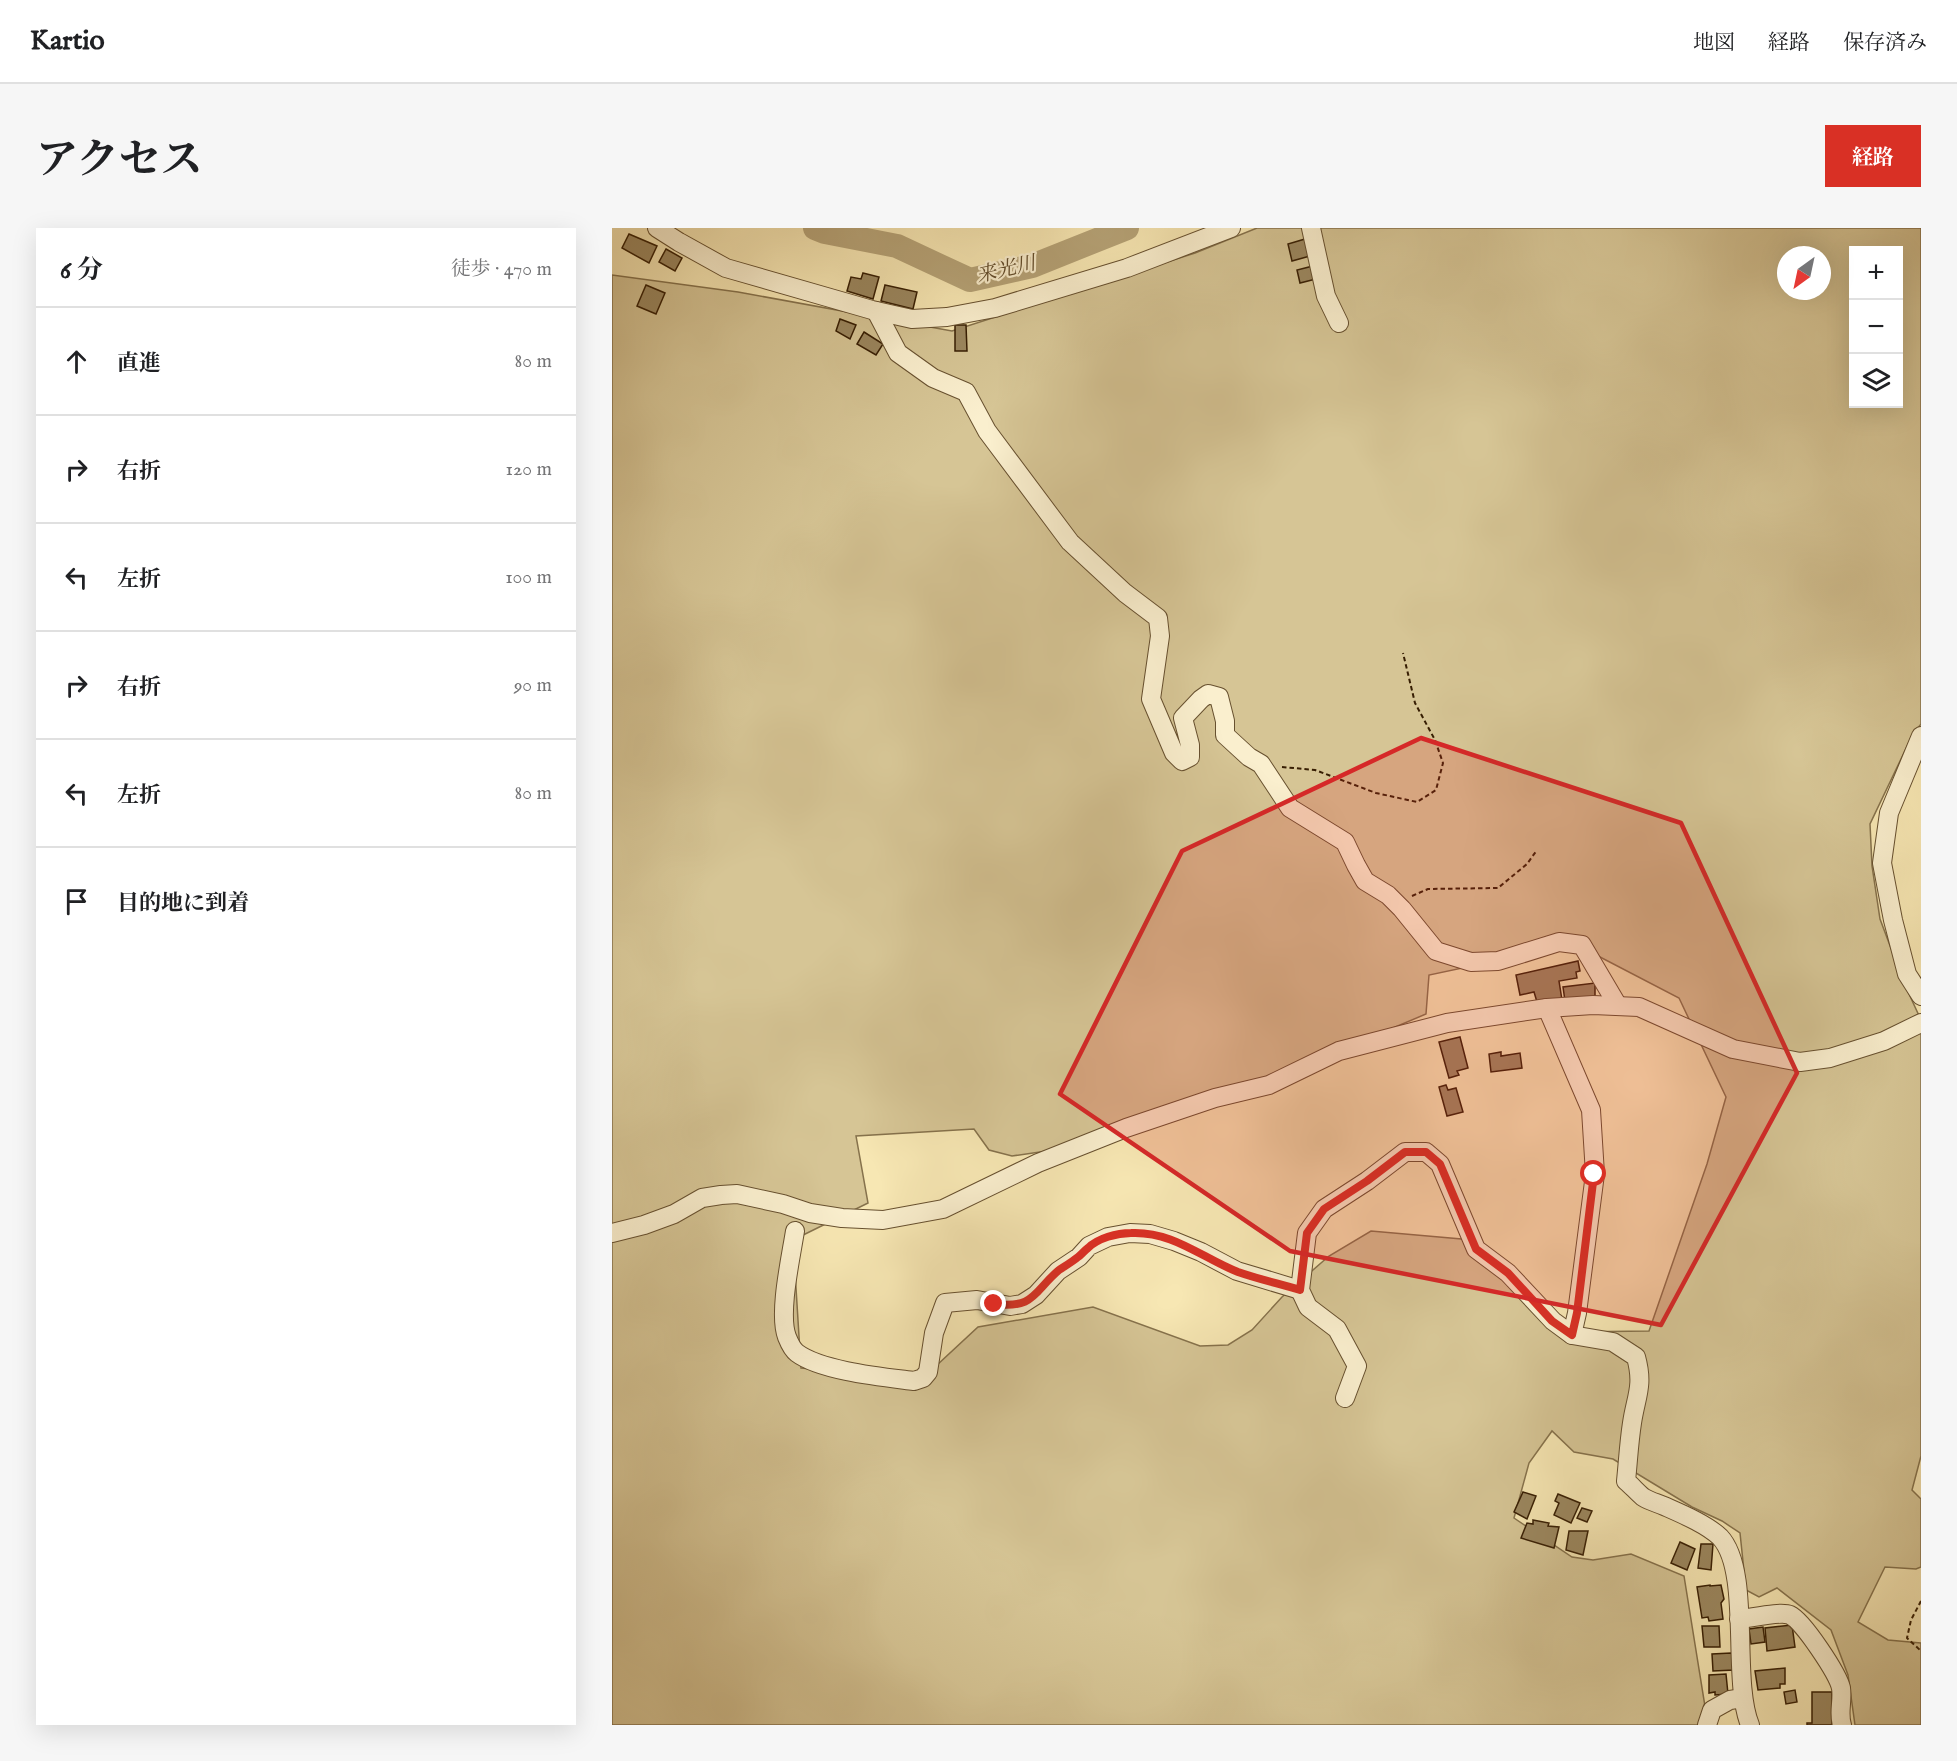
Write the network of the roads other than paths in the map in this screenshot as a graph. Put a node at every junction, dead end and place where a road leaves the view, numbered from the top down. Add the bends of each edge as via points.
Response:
1 (657, 228) edge
2 (1231, 228) edge
3 (1311, 228) edge
4 (876, 311) junction
5 (1339, 323) dead end
6 (1921, 736) edge
7 (1921, 996) edge
8 (1618, 1006) junction
9 (1547, 1008) junction
10 (1921, 1023) edge
11 (795, 1231) dead end
12 (612, 1233) edge
13 (1300, 1290) junction
14 (1572, 1335) junction
15 (1345, 1398) dead end
16 (1739, 1619) junction
17 (1743, 1698) junction
18 (1707, 1725) edge
19 (1750, 1725) edge
20 (1842, 1725) edge

1 - 4 street via 726,268
2 - 4 street via 1126,268 995,308 912,319
3 - 5 street via 1326,296
4 - 8 street via 898,352 933,378 966,392 987,431 1070,542 1158,618 1160,636 1151,699 1173,753 1182,761 1190,757 1183,718 1208,694 1220,697 1225,735 1262,764 1290,808 1345,842 1365,881 1395,903 1436,951 1471,962 1498,961 1559,942 1582,945
6 - 7 street via 1889,813 1882,863 1907,974
8 - 9 street
8 - 10 street via 1639,1007 1733,1049 1800,1062 1830,1058 1884,1041
9 - 12 street via 1448,1023 1339,1051 1269,1085 1215,1098 1074,1147 943,1209 883,1220 842,1218 736,1194 721,1195 702,1198 674,1214
9 - 14 street via 1591,1110 1594,1174
11 - 13 street via 784,1308 786,1335 795,1352 854,1372 914,1381 928,1372 934,1333 945,1303 978,1299 1010,1306 1022,1304 1089,1246 1108,1237 1150,1234 1201,1252 1237,1271
13 - 14 street via 1307,1233 1324,1209 1405,1152 1426,1152 1440,1164 1476,1249 1508,1273 1552,1321
13 - 15 street via 1308,1307 1337,1329 1357,1366
14 - 16 street via 1613,1342 1636,1357 1641,1387 1632,1423 1626,1481 1644,1498 1713,1531 1722,1540 1735,1573
16 - 17 street
16 - 20 street via 1785,1614 1796,1619 1834,1673 1840,1688
17 - 18 street via 1712,1710
17 - 19 street

